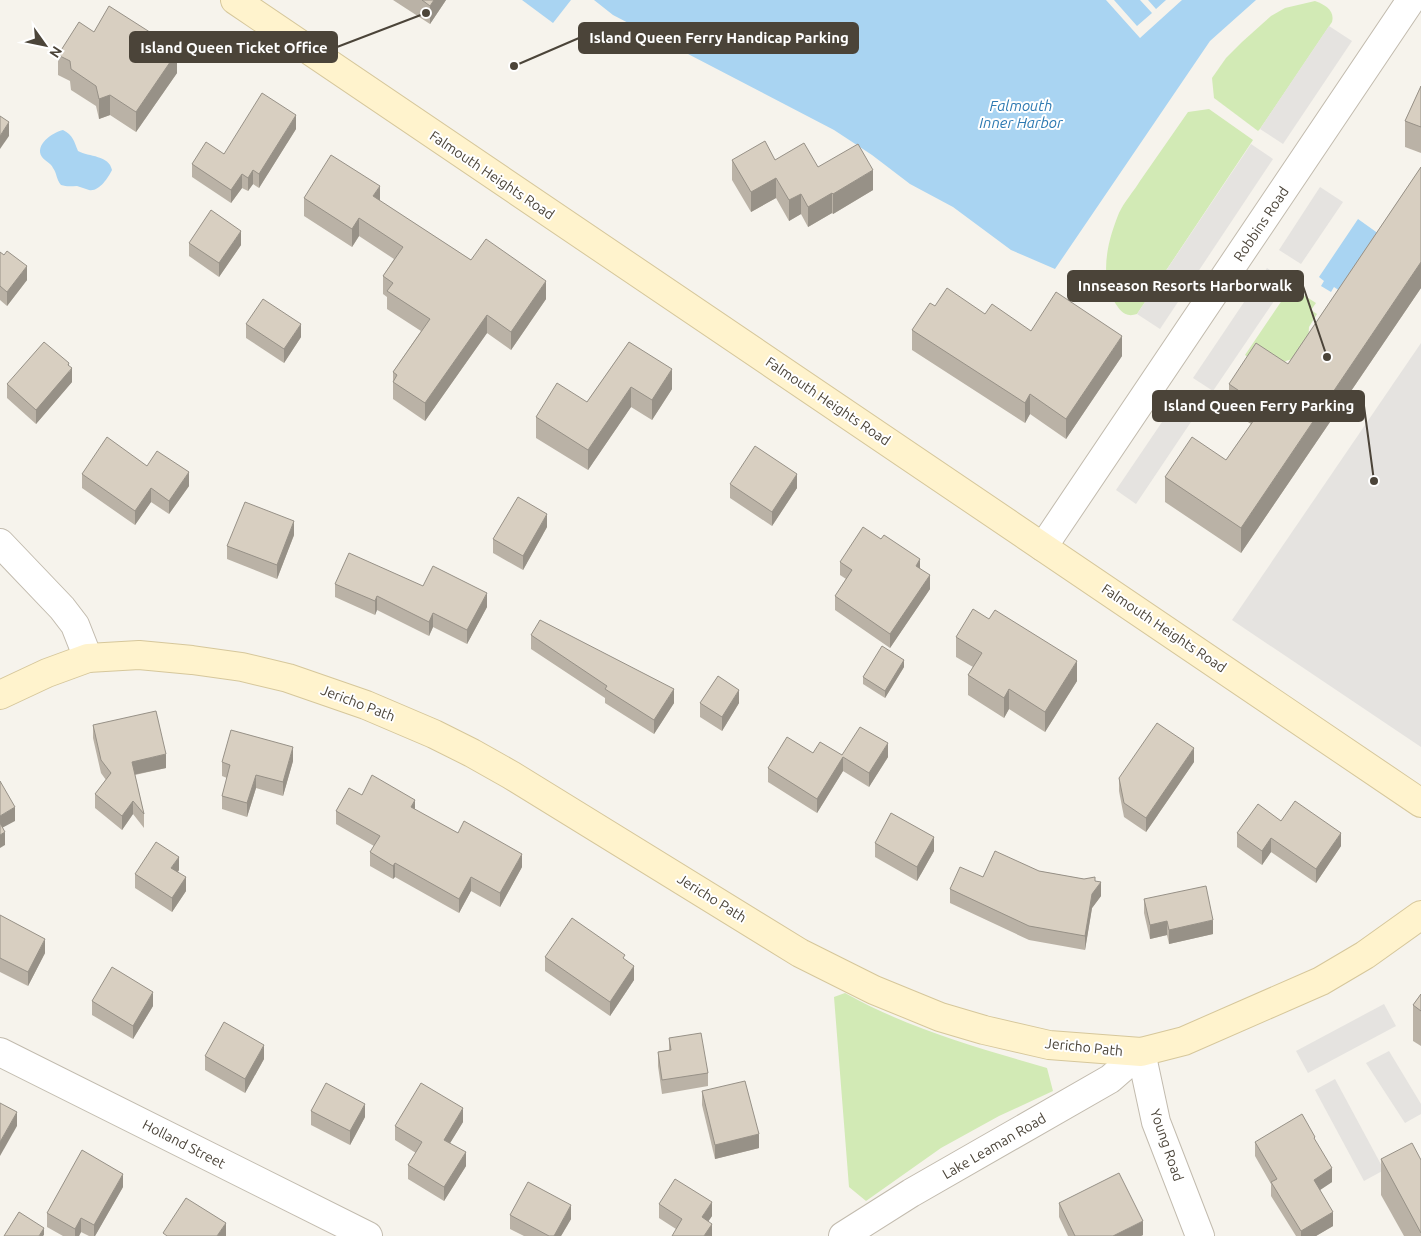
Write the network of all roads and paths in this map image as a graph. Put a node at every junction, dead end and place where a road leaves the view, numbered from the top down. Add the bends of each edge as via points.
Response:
1 (235, 0) edge
2 (1411, 0) edge
3 (0, 543) edge
4 (1043, 547) junction
5 (88, 658) junction
6 (0, 694) edge
7 (1421, 803) edge
8 (1421, 915) edge
9 (0, 1052) edge
10 (1142, 1052) junction
11 (368, 1236) edge
12 (843, 1236) edge
13 (1200, 1236) edge

1 - 4 street, Falmouth Heights Road
2 - 4 street, Robbins Road
3 - 5 street via 75,625
4 - 7 street, Falmouth Heights Road
5 - 6 street, Jericho Path via 47,672
5 - 10 street, Jericho Path via 139,655 242,667 288,678 366,705 472,753 800,953 874,990 940,1017 984,1030 1049,1045
8 - 10 street, Jericho Path via 1365,955 1321,981 1184,1041
9 - 11 street, Holland Street
10 - 12 street, Lake Leaman Road via 1110,1079 911,1193
10 - 13 street, Young Road via 1156,1122

